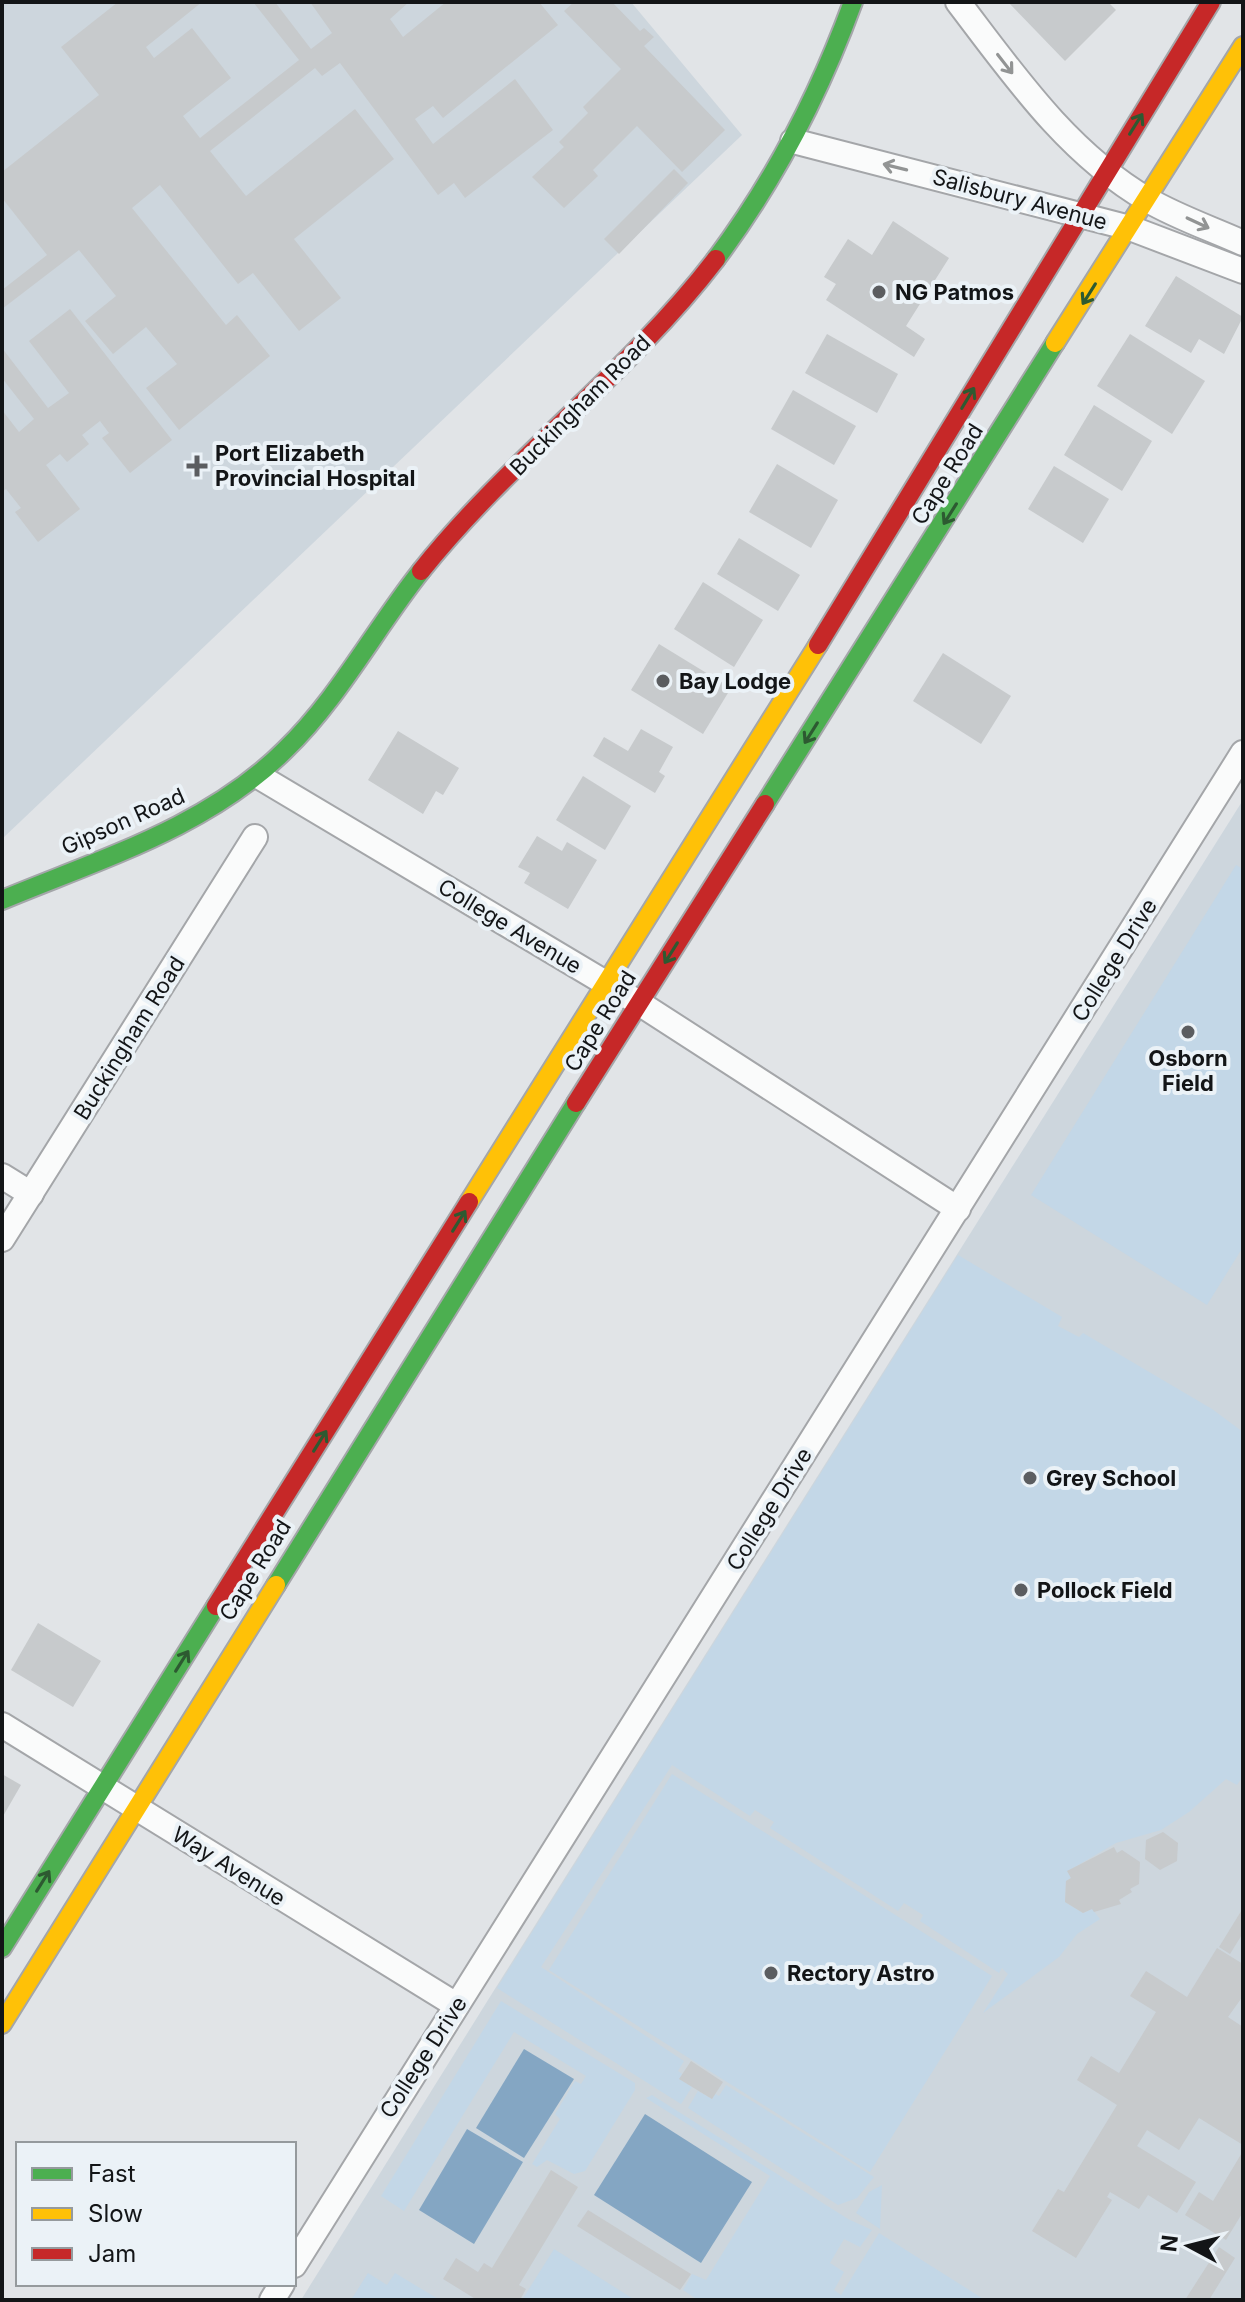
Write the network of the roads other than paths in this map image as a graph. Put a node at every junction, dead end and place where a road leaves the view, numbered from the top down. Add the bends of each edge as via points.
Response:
1 (853, 2) edge
2 (958, 2) edge
3 (1211, 2) edge
4 (1243, 46) edge
5 (793, 141) junction
6 (1107, 171) junction
7 (1148, 200) junction
8 (1079, 213) junction
9 (1130, 228) junction
10 (1243, 243) edge
11 (1243, 271) edge
12 (1243, 753) edge
13 (260, 777) junction
14 (255, 837) dead end
15 (2, 900) edge
16 (607, 984) junction
17 (639, 1003) junction
18 (2, 1176) edge
19 (31, 1194) junction
20 (958, 1209) junction
21 (2, 1239) edge
22 (2, 1725) edge
23 (102, 1787) junction
24 (134, 1808) junction
25 (2, 1948) edge
26 (456, 2005) junction
27 (2, 2024) edge
28 (296, 2262) edge

1 - 5 main road, Buckingham Road
2 -> 6 street, Salisbury Avenue via 1037,104
6 -> 3 main road, Cape Road
4 - 7 main road, Cape Road
8 -> 5 street, Salisbury Avenue
5 - 13 main road, Buckingham Road via 713,264 632,355 447,541 316,716
6 - 7 street, Salisbury Avenue
6 - 8 main road, Cape Road
7 - 9 main road, Cape Road
7 -> 10 street, Salisbury Avenue
8 - 9 street, Salisbury Avenue
16 -> 8 main road, Cape Road
9 - 11 street, Salisbury Avenue
9 -> 17 main road, Cape Road
12 - 20 street, College Drive
13 - 15 main road, Gipson Road via 189,819
13 - 16 street, College Avenue
14 - 19 street, Buckingham Road
16 - 17 street, College Avenue
23 -> 16 main road, Cape Road
17 - 20 street, College Avenue
17 - 24 main road, Cape Road
18 - 19 street
19 - 21 street, Buckingham Road
20 - 26 street, College Drive
22 - 23 street, Way Avenue
23 - 24 street, Way Avenue
25 -> 23 main road, Cape Road
24 - 26 street, Way Avenue
24 - 27 main road, Cape Road
26 - 28 street, College Drive

